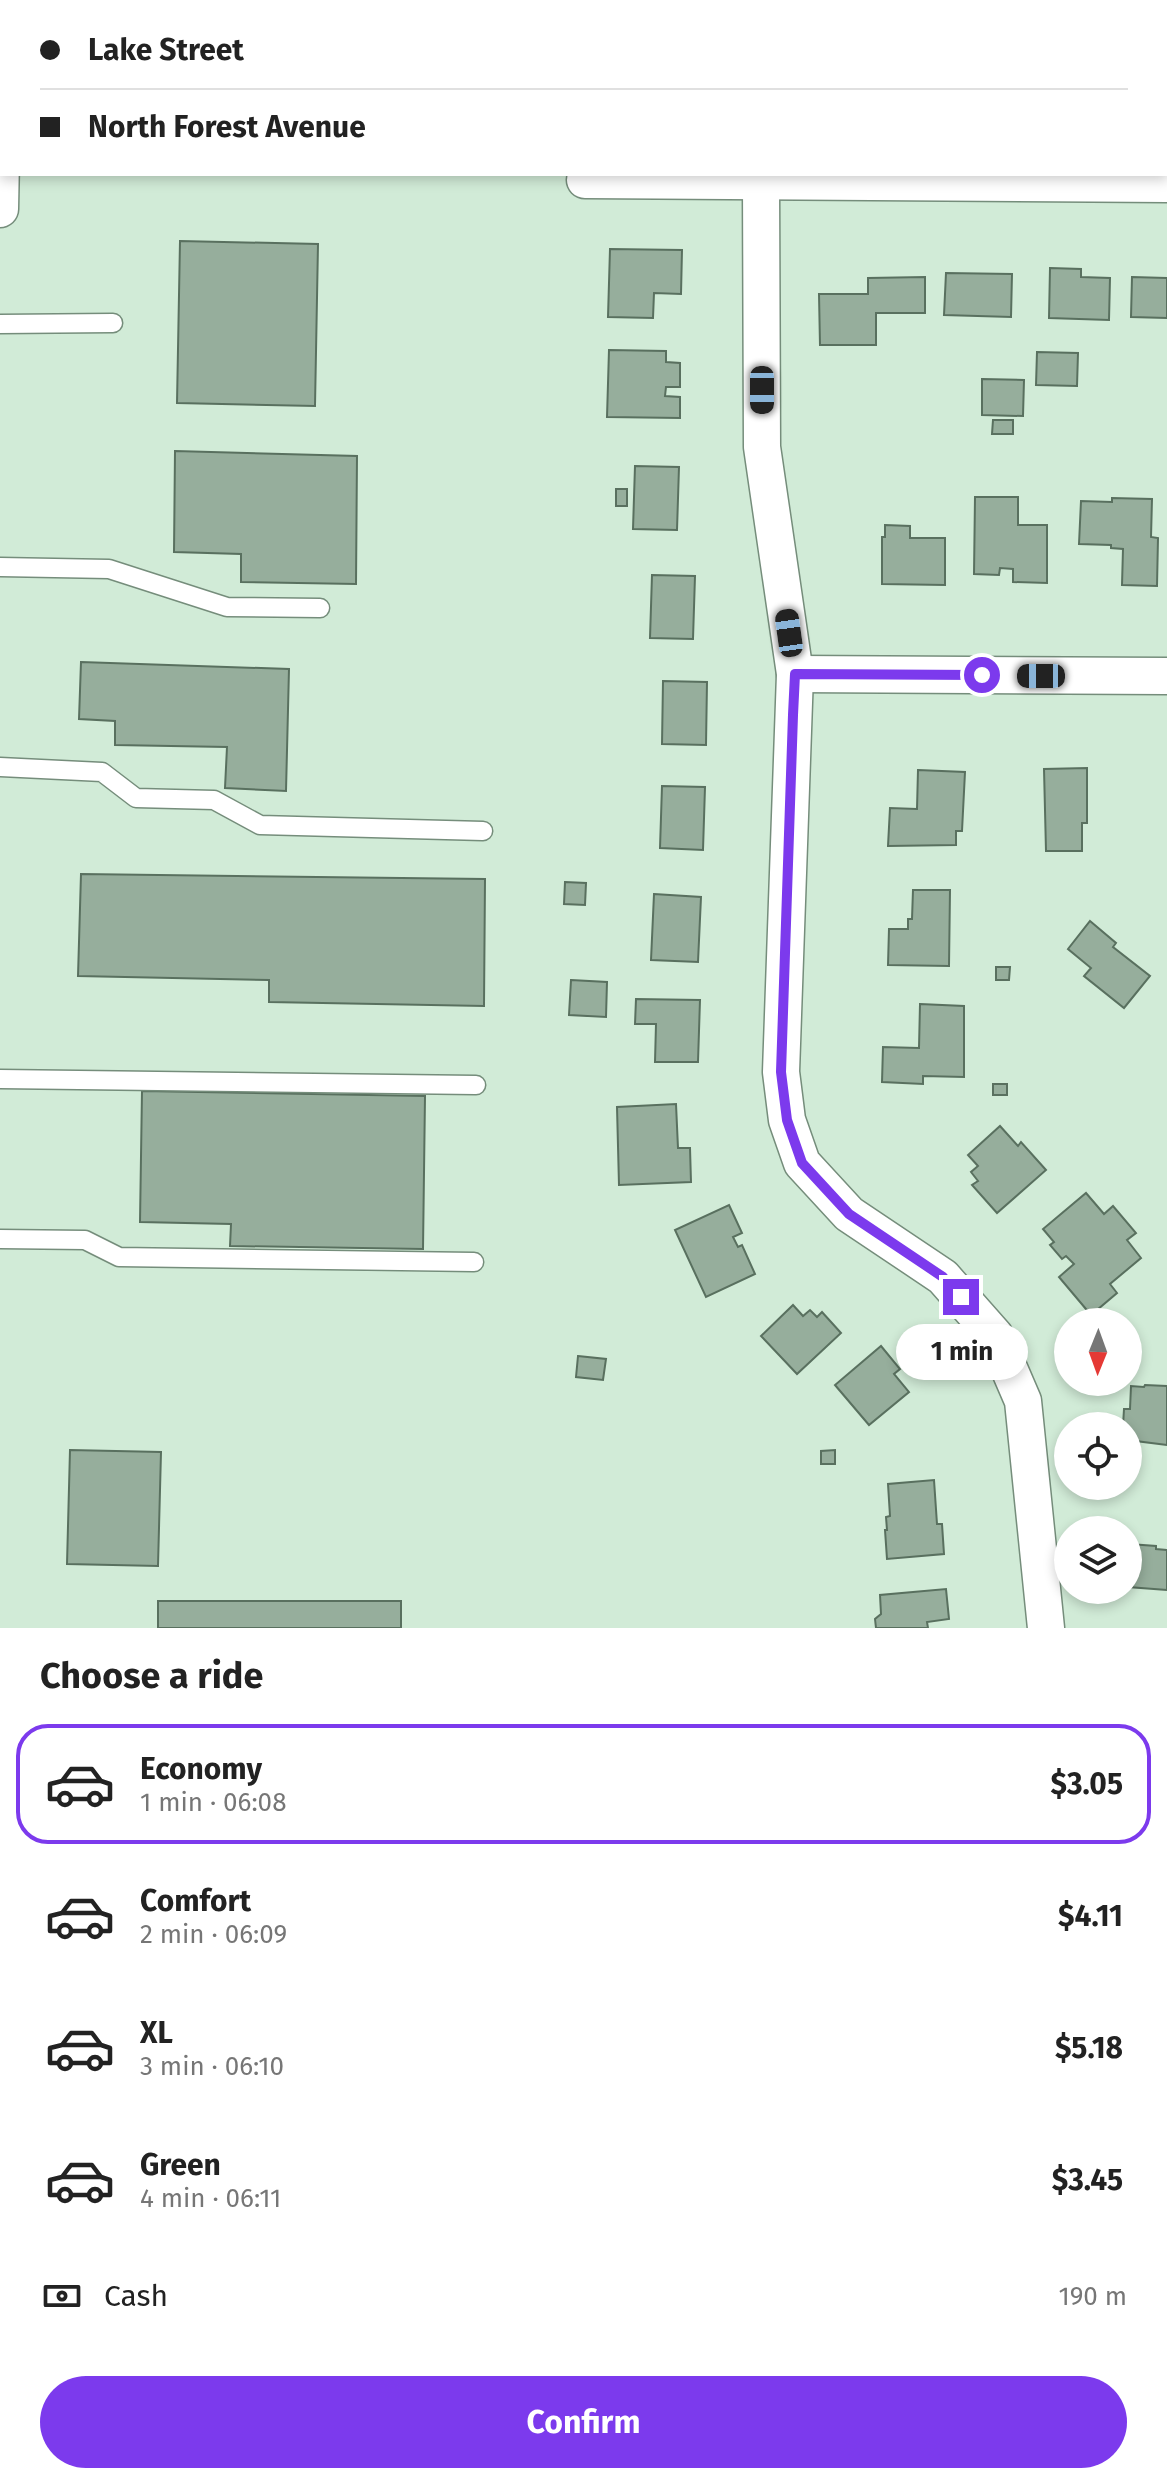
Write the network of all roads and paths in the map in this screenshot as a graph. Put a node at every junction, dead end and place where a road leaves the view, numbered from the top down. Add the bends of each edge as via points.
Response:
1 (1, 176) edge
2 (585, 180) dead end
3 (761, 182) junction
4 (1167, 184) edge
5 (0, 209) edge
6 (113, 323) dead end
7 (0, 324) edge
8 (0, 567) edge
9 (320, 608) dead end
10 (795, 674) junction
11 (1167, 676) edge
12 (0, 767) edge
13 (483, 831) dead end
14 (0, 1079) edge
15 (476, 1085) dead end
16 (0, 1239) edge
17 (474, 1262) dead end
18 (1046, 1628) edge

1 - 5 street
2 - 3 street
3 - 4 street
3 - 10 street via 762,447
6 - 7 lane
8 - 9 lane via 109,569 227,607
10 - 11 street
10 - 18 street via 781,1072 787,1120 802,1163 849,1214 943,1277 995,1336 1023,1401
12 - 13 lane via 102,772 136,798 214,800 260,825
14 - 15 lane
16 - 17 lane via 85,1240 119,1257

